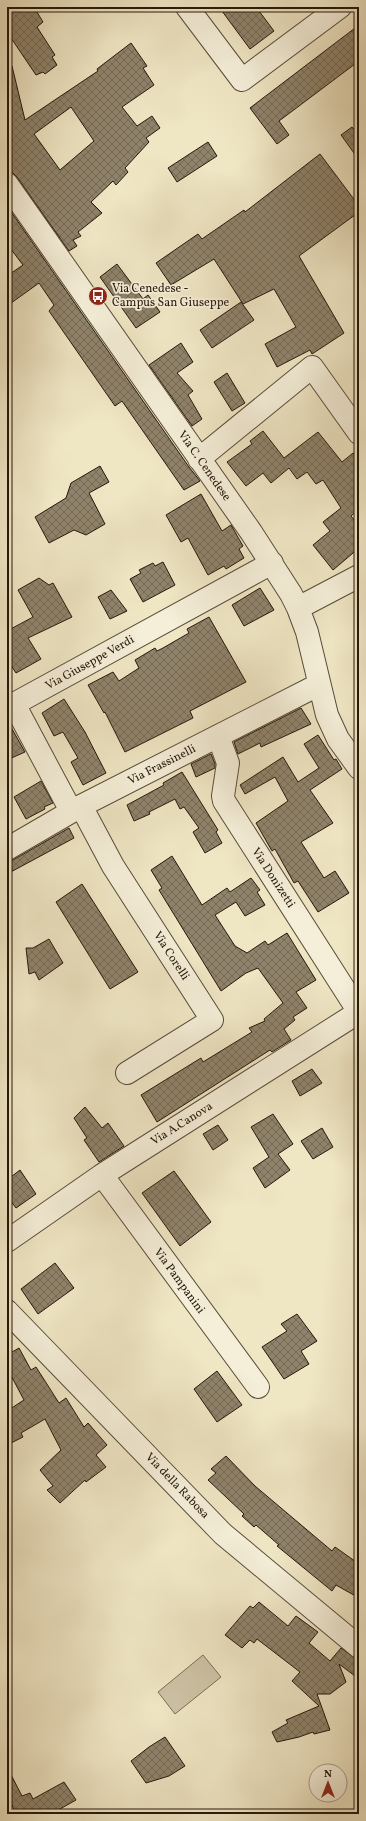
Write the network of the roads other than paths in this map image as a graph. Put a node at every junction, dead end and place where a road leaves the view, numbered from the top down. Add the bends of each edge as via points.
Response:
1 (187, 7) edge
2 (340, 7) edge
3 (7, 184) edge
4 (359, 433) edge
5 (199, 459) junction
6 (272, 563) junction
7 (359, 576) edge
8 (298, 608) junction
9 (318, 685) junction
10 (218, 736) junction
11 (359, 768) edge
12 (76, 809) junction
13 (7, 849) edge
14 (359, 1012) edge
15 (127, 1072) dead end
16 (102, 1175) junction
17 (7, 1241) edge
18 (7, 1311) edge
19 (258, 1388) dead end
20 (359, 1647) edge

1 - 2 street via 242,80
3 - 5 street, Via C. Cenedese
4 - 5 street via 312,367
5 - 6 street, Via C. Cenedese
6 - 8 street, Via C. Cenedese
6 - 12 street, Via Giuseppe Verdi via 14,704
7 - 8 street
8 - 9 street, Via C. Cenedese via 307,632
9 - 10 street, Via Frassinelli
9 - 11 street, Via C. Cenedese via 334,731
10 - 12 street, Via Frassinelli
10 - 14 street, Via Donizetti via 228,763 224,801
12 - 13 street, Via Frassinelli
12 - 15 street, Via Corelli via 212,1020
14 - 16 street, Via A.Canova
16 - 17 street, Via A.Canova
16 - 19 street, Via Pampanini
18 - 20 street, Via della Rabosa via 223,1534

